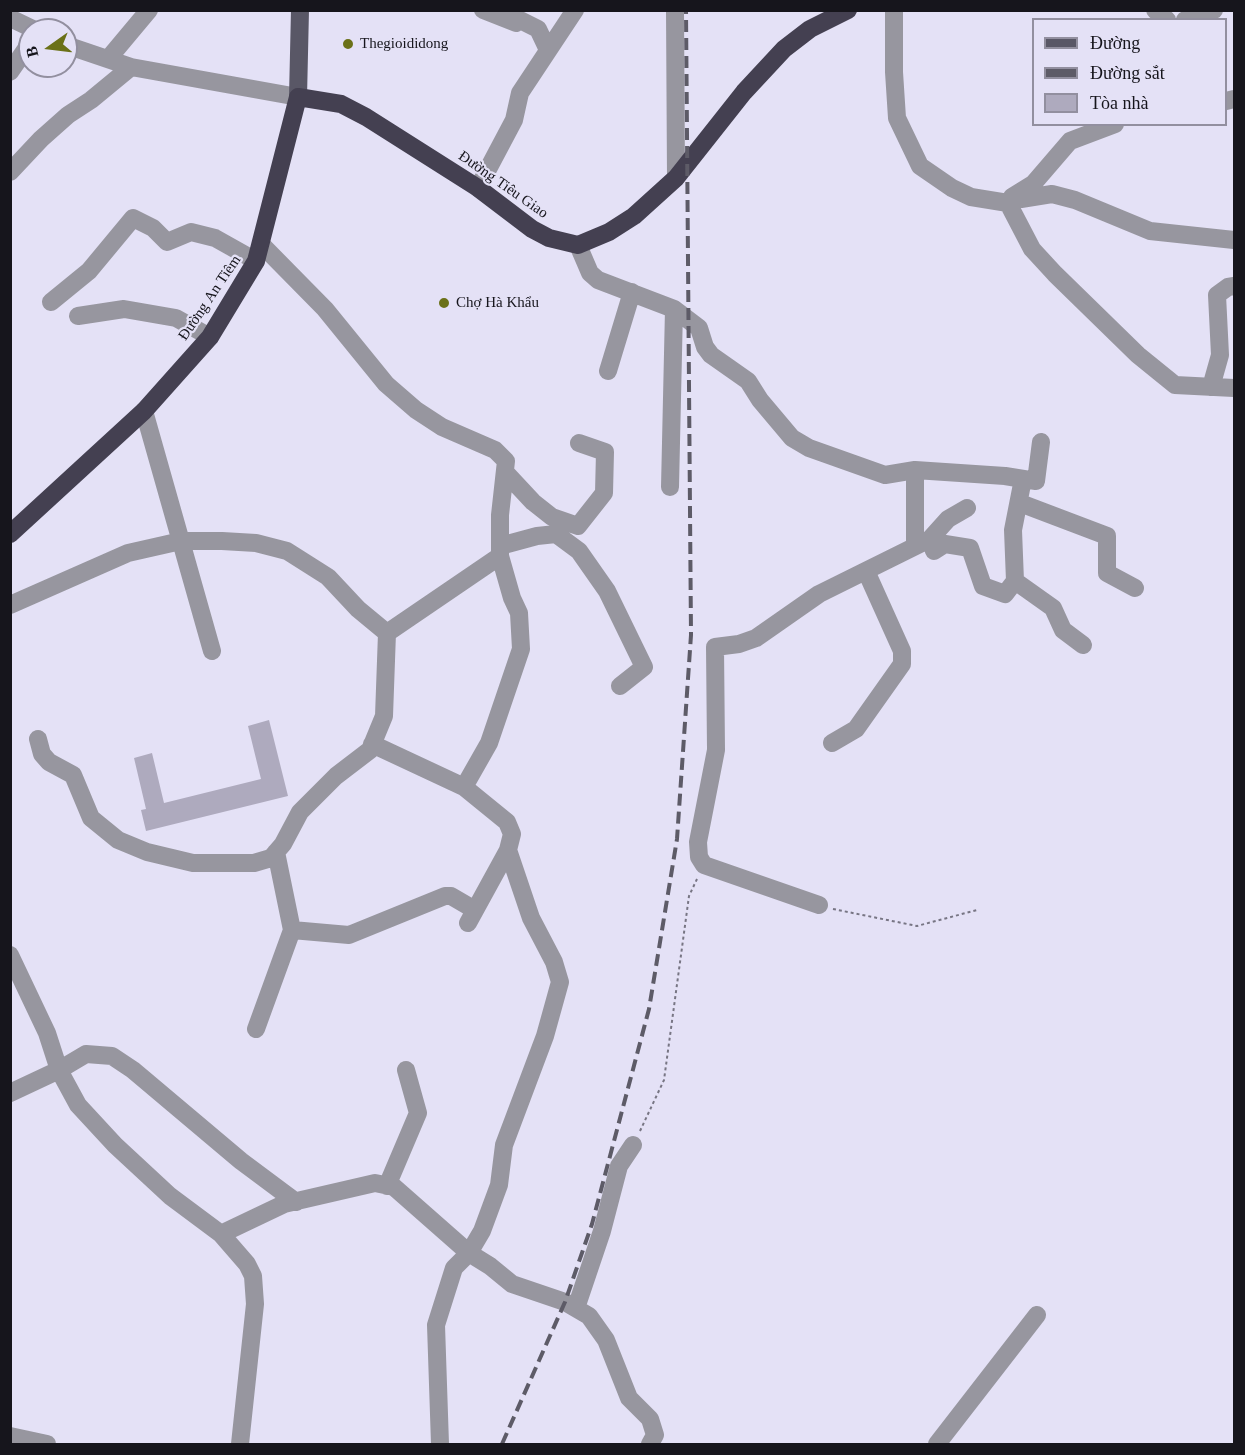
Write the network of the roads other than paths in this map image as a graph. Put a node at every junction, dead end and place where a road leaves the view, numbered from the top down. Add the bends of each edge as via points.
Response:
1 (149, 10) edge
2 (300, 10) edge
3 (483, 10) edge
4 (575, 10) edge
5 (675, 10) edge
6 (848, 10) edge
7 (894, 10) edge
8 (1214, 10) edge
9 (518, 15) edge
10 (1191, 18) edge
11 (547, 48) junction
12 (78, 49) edge
13 (108, 59) junction
14 (131, 67) junction
15 (298, 97) junction
16 (1110, 126) edge
17 (10, 172) edge
18 (676, 178) junction
19 (478, 188) junction
20 (1010, 200) junction
21 (1234, 240) edge
22 (578, 245) junction
23 (259, 253) junction
24 (1234, 286) edge
25 (632, 292) junction
26 (51, 302) dead end
27 (674, 309) junction
28 (78, 316) dead end
29 (210, 337) junction
30 (608, 371) dead end
31 (1211, 387) junction
32 (1234, 388) edge
33 (144, 411) junction
34 (1041, 442) dead end
35 (579, 443) dead end
36 (915, 470) junction
37 (505, 472) junction
38 (1023, 479) junction
39 (670, 487) dead end
40 (1020, 503) junction
41 (967, 508) dead end
42 (550, 526) junction
43 (10, 534) edge
44 (182, 541) junction
45 (922, 543) junction
46 (500, 551) junction
47 (866, 571) junction
48 (1016, 581) junction
49 (1135, 588) dead end
50 (10, 606) edge
51 (387, 633) junction
52 (1083, 645) dead end
53 (212, 651) dead end
54 (620, 686) dead end
55 (38, 740) dead end
56 (832, 743) dead end
57 (372, 744) junction
58 (464, 787) junction
59 (508, 850) junction
60 (276, 852) junction
61 (819, 904) road end
62 (292, 930) junction
63 (10, 956) edge
64 (256, 1029) dead end
65 (59, 1070) junction
66 (406, 1070) dead end
67 (10, 1093) edge
68 (633, 1145) road end
69 (387, 1186) junction
70 (296, 1202) junction
71 (221, 1233) junction
72 (469, 1253) junction
73 (576, 1308) junction
74 (1037, 1315) dead end
75 (10, 1436) edge
76 (656, 1441) edge
77 (47, 1444) edge
78 (240, 1444) edge
79 (440, 1444) edge
80 (937, 1444) edge

1 - 13 street
2 - 15 main road, Đường An Tiêm
3 - 9 street via 516,23
4 - 11 street
5 - 18 street
6 - 18 highway via 818,24 784,49 744,92
7 - 20 street via 897,118 920,166 971,197
8 - 10 street
9 - 11 street via 538,29
11 - 19 street via 520,93 514,120
12 - 13 street, Đường Tiêu Giao
13 - 14 street, Đường Tiêu Giao
14 - 15 street, Đường Tiêu Giao
14 - 17 street via 40,139
15 - 19 highway, Đường Tiêu Giao via 341,104
15 - 23 highway, Đường An Tiêm
16 - 20 street via 1070,141 1033,184
18 - 22 highway via 634,216
19 - 22 highway, Đường Tiêu Giao via 532,229
20 - 21 street via 1052,194 1150,231
20 - 31 street via 1032,249 1138,355 1175,385
22 - 25 street via 590,273 598,280
23 - 26 street via 191,232 167,242 153,228 133,218 89,271
23 - 29 highway, Đường An Tiêm
23 - 37 street via 325,309 386,384 442,427 495,450 506,461
24 - 31 street via 1217,295 1220,355
25 - 27 street
25 - 30 street
27 - 36 street via 699,328 711,355 748,381 792,438 809,448 885,475
27 - 39 street
28 - 29 street via 124,309 176,318
29 - 33 highway, Đường An Tiêm
31 - 32 street
33 - 43 highway, Đường An Tiêm
33 - 44 street
34 - 38 street via 1036,481
35 - 42 street via 604,452 604,493 578,526
36 - 38 street
36 - 45 street
37 - 42 street
37 - 46 street
38 - 40 street
40 - 48 street via 1013,530
40 - 49 street via 1107,537 1107,573
41 - 45 street
42 - 46 street
42 - 54 street via 579,551 608,591 644,667
44 - 50 street via 128,553
44 - 51 street via 256,543 287,551 328,577
44 - 53 street
45 - 47 street
45 - 48 street via 934,552 945,544 970,548 983,586 1005,594
46 - 51 street
46 - 58 street via 519,613 521,649 489,743
47 - 56 street via 902,651 902,664 856,729
47 - 61 street via 819,594 756,638 715,647 716,750 698,842 699,856 704,865
48 - 52 street via 1053,608 1063,630
51 - 57 street via 384,716
55 - 60 street via 49,762 73,775 91,818 118,840 147,852 193,862 254,863 271,858
57 - 58 street
57 - 60 street via 300,812
58 - 59 street via 507,822 512,834
59 - 62 street via 471,916 451,896 446,896 349,935
59 - 72 street via 531,918 560,982 545,1036 504,1144 499,1185 482,1231
60 - 62 street
62 - 64 street
63 - 65 street via 48,1033
65 - 67 street
65 - 70 street via 86,1054 112,1056
65 - 71 street via 78,1105 115,1145 170,1196
66 - 69 street via 418,1113
68 - 73 street via 619,1166
69 - 70 street via 375,1183
69 - 72 street via 394,1187
70 - 71 street
71 - 78 street via 253,1276 255,1304
72 - 73 street via 512,1284
72 - 79 street via 454,1268 436,1325
73 - 76 street via 588,1316 606,1340 628,1398 650,1419
74 - 80 street
75 - 77 street

